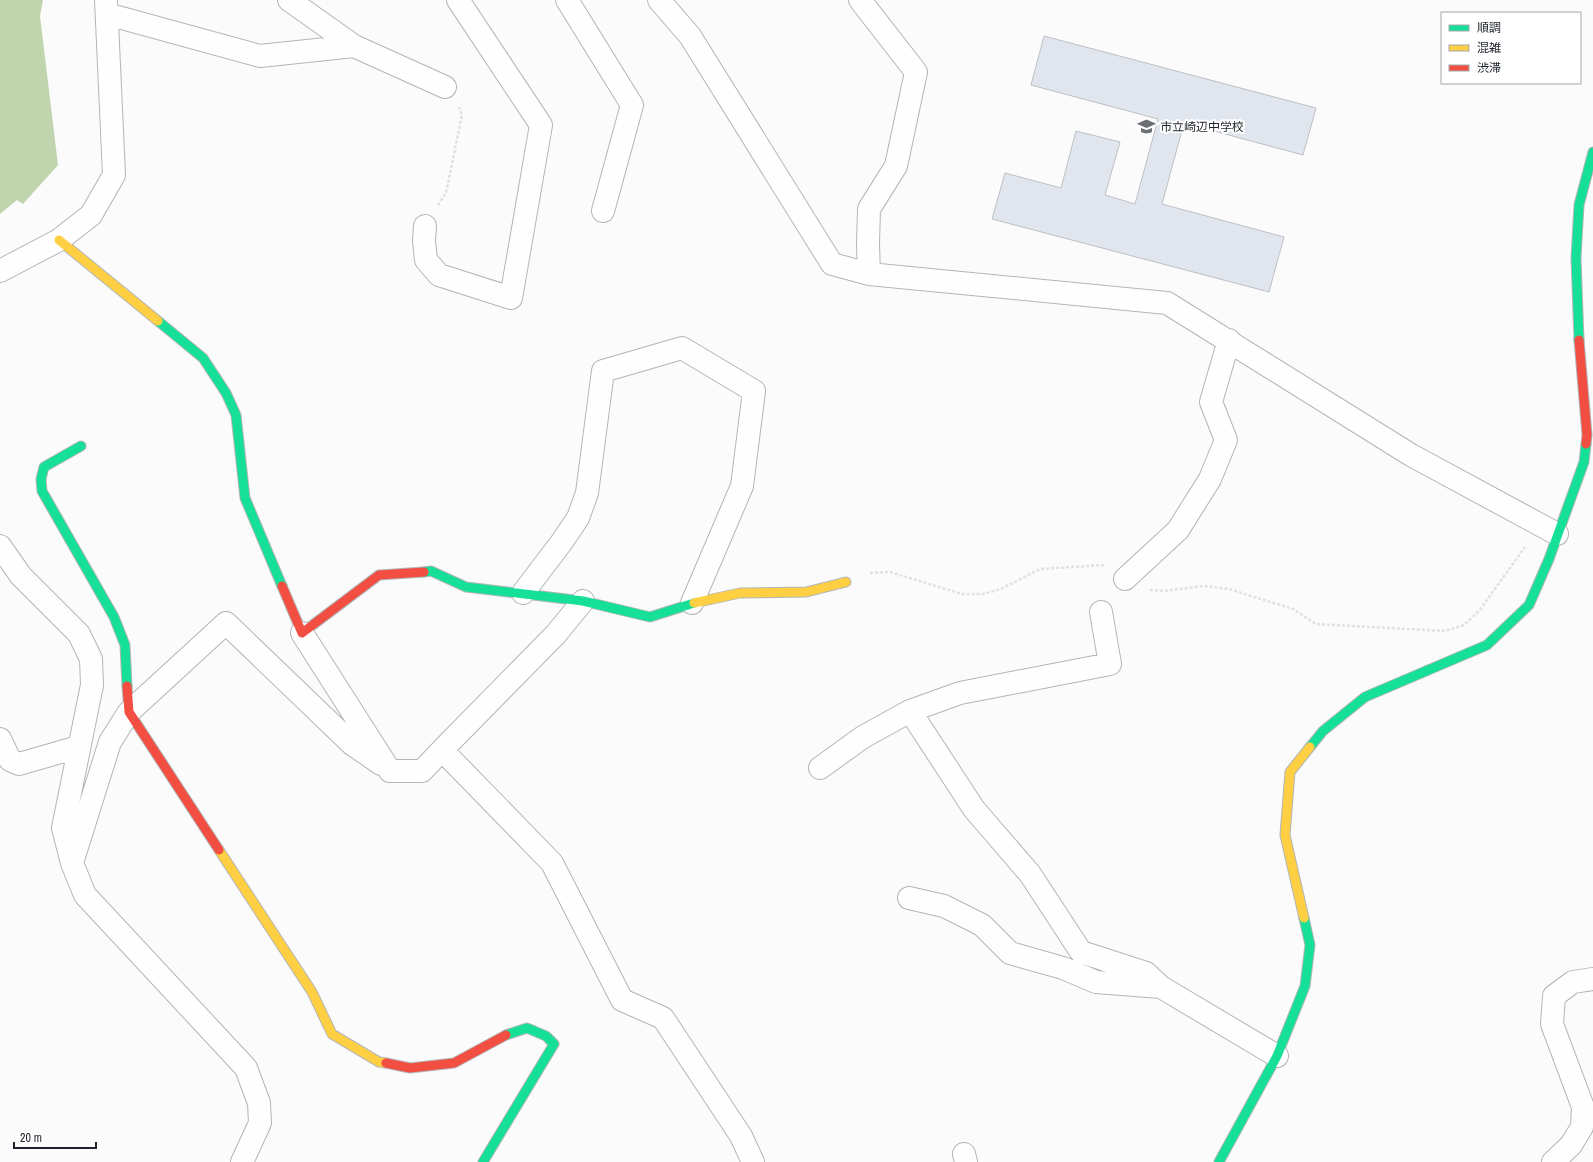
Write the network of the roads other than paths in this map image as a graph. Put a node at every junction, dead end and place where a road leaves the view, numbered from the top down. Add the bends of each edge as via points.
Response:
1 (289, 0) edge
2 (458, 0) edge
3 (567, 0) edge
4 (659, 0) edge
5 (860, 0) edge
6 (106, 7) edge
7 (354, 46) junction
8 (445, 87) road end
9 (1593, 152) edge
10 (603, 211) dead end
11 (425, 226) road end
12 (58, 240) junction
13 (0, 272) edge
14 (869, 274) junction
15 (1229, 340) junction
16 (81, 446) dead end
17 (1549, 530) junction
18 (0, 546) edge
19 (1125, 579) road end
20 (846, 582) road end
21 (522, 593) junction
22 (583, 601) junction
23 (692, 603) junction
24 (1100, 612) dead end
25 (302, 633) junction
26 (910, 711) junction
27 (129, 712) junction
28 (0, 739) edge
29 (78, 747) junction
30 (442, 750) junction
31 (820, 768) dead end
32 (390, 771) junction
33 (72, 863) junction
34 (909, 898) dead end
35 (1593, 979) edge
36 (1161, 987) junction
37 (1277, 1056) junction
38 (242, 1162) edge
39 (483, 1162) edge
40 (753, 1162) edge
41 (1219, 1162) edge
42 (1553, 1162) edge

1 - 7 street
2 - 11 street via 541,126 511,298 439,275 426,260
3 - 10 street via 632,105
4 - 14 street via 690,36 832,264
5 - 14 street via 916,72 896,166 869,209
6 - 7 street via 260,56
6 - 12 street via 114,174 91,215
7 - 8 street
9 - 17 street via 1579,205 1576,258 1578,331 1587,435 1584,462
12 - 13 street
12 - 25 street via 203,358 226,393 236,415 245,498
14 - 15 street via 1167,303
15 - 17 street via 1411,455
15 - 19 street via 1211,402 1226,440 1210,479 1178,530
16 - 27 street via 44,467 42,490 114,617 125,645
17 - 37 street via 1548,560 1529,605 1487,645 1365,697 1323,731 1290,772 1285,835 1310,945 1305,986
18 - 29 street via 21,576 78,634 91,659 92,685
20 - 23 street via 806,592 740,593
21 - 22 street
21 - 23 street via 574,524 585,500 603,372 682,348 754,391 742,486
21 - 25 street via 466,587 431,571 379,575
22 - 23 street via 650,617
22 - 30 street via 556,634
24 - 26 street via 1110,664 960,693
25 - 32 street
26 - 31 street via 863,737
26 - 36 street via 974,809 1030,874 1081,952 1146,973
27 - 32 street via 226,624 352,744
27 - 33 street via 110,742
27 - 39 street via 312,992 332,1034 379,1062 410,1068 454,1063 509,1033 527,1028 546,1036 554,1044
28 - 29 street via 10,760 19,764
29 - 33 street via 63,828
30 - 32 street via 422,771
30 - 40 street via 552,863 622,1000 663,1018 741,1136
33 - 38 street via 85,895 246,1068 259,1103 260,1123
34 - 36 street via 944,906 982,925 1010,953 1063,968 1096,982
35 - 42 street via 1573,982 1554,996 1552,1024 1583,1107 1582,1127 1571,1145
36 - 37 street
37 - 41 street

